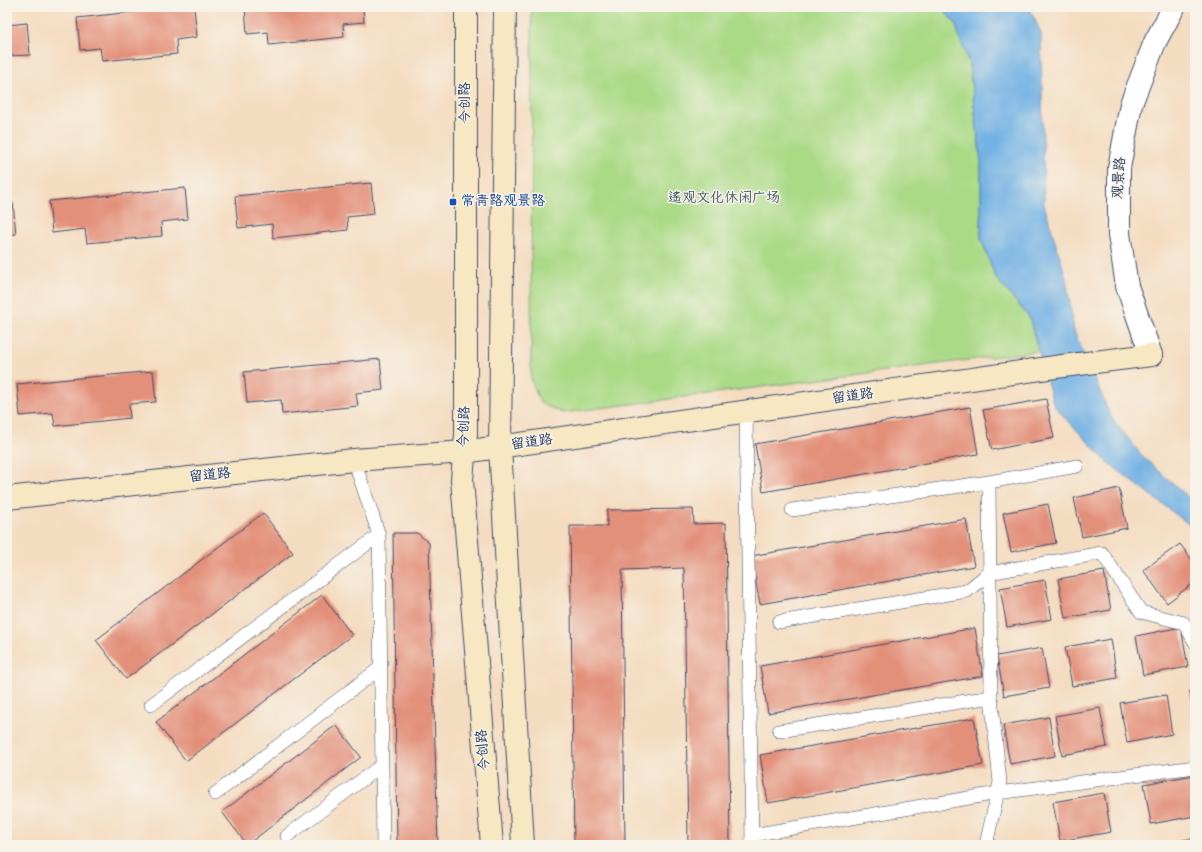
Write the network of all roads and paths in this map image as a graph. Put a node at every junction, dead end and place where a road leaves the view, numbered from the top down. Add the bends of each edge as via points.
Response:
1 (466, 7) edge
2 (505, 7) edge
3 (1174, 7) edge
4 (1151, 355) joint
5 (746, 413) junction
6 (500, 447) junction
7 (464, 452) junction
8 (354, 460) junction
9 (1077, 466) dead end
10 (988, 482) junction
11 (7, 498) edge
12 (792, 510) dead end
13 (379, 535) junction
14 (989, 573) junction
15 (779, 622) dead end
16 (1195, 642) edge
17 (380, 668) junction
18 (991, 697) junction
19 (151, 705) dead end
20 (779, 731) dead end
21 (382, 765) junction
22 (1195, 766) edge
23 (998, 793) junction
24 (215, 794) dead end
25 (288, 836) dead end
26 (752, 840) edge
27 (383, 845) edge
28 (492, 845) edge
29 (522, 845) edge
30 (986, 845) edge

1 - 7 main road, 今创路
2 - 6 main road
3 - 4 street, 观景路 via 1155,42 1131,104 1119,168 1118,234 1127,286
4 - 5 main road, 留道路
5 - 6 main road, 留道路
5 - 26 lane
6 - 7 main road, 留道路
6 - 29 main road
7 - 8 main road, 留道路
7 - 28 main road, 今创路 via 462,480
8 - 11 main road, 留道路
8 - 13 lane
9 - 10 lane
10 - 12 lane
10 - 14 lane
13 - 17 lane
13 - 19 lane
14 - 15 lane via 967,591
14 - 16 lane via 1102,553 1141,612 1184,623
14 - 18 lane
17 - 21 lane
17 - 24 lane
18 - 20 lane
18 - 23 lane via 1000,782
21 - 25 lane
21 - 27 lane
22 - 23 lane
23 - 26 lane
23 - 30 lane

